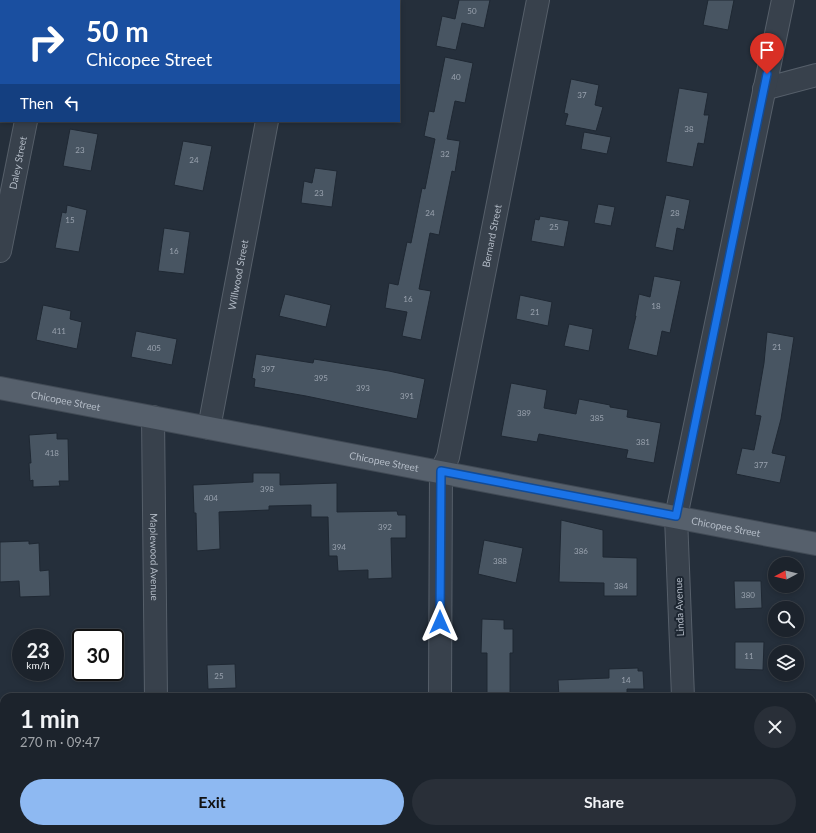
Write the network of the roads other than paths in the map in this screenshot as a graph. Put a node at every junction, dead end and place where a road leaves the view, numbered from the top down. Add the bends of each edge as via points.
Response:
1 (538, 0) edge
2 (782, 0) edge
3 (816, 75) edge
4 (764, 89) junction
5 (26, 122) edge
6 (267, 122) edge
7 (0, 251) edge
8 (0, 388) edge
9 (153, 417) junction
10 (210, 428) junction
11 (441, 471) junction
12 (676, 516) junction
13 (816, 544) edge
14 (156, 693) edge
15 (440, 693) edge
16 (683, 693) edge

1 - 11 street, Bernard Street via 448,457
2 - 4 street, Linda Avenue
3 - 4 street
4 - 12 street, Linda Avenue
5 - 7 street, Daley Street
6 - 10 street, Willwood Street
8 - 9 main road, Chicopee Street
9 - 10 main road, Chicopee Street
9 - 14 street, Maplewood Avenue
10 - 11 main road, Chicopee Street
11 - 12 main road, Chicopee Street
11 - 15 street
12 - 13 main road, Chicopee Street
12 - 16 street, Linda Avenue

